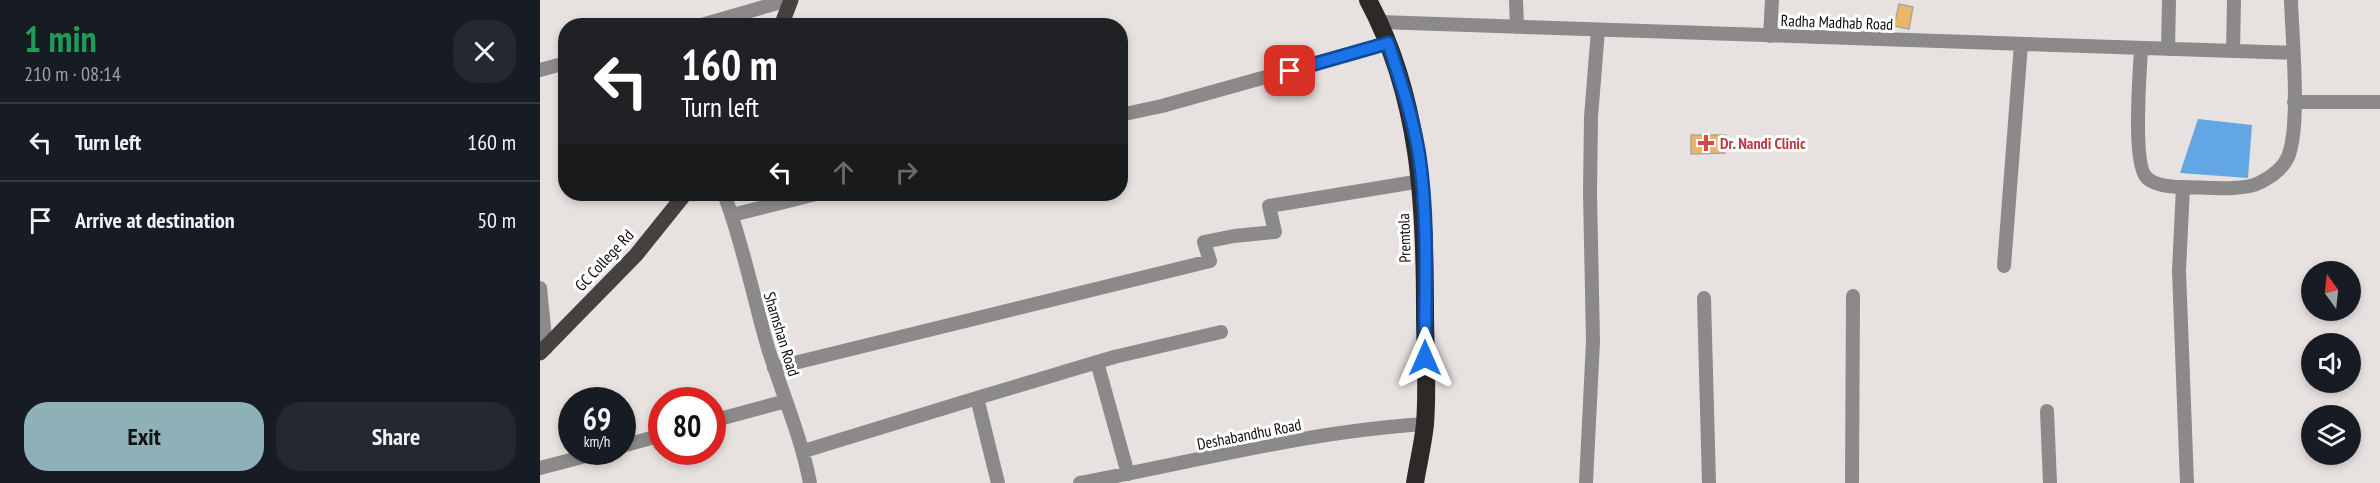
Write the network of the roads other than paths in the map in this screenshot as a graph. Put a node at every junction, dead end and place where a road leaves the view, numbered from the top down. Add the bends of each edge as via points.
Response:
1 (790, 0) edge
2 (1368, 0) edge
3 (1516, 0) edge
4 (1772, 0) edge
5 (2169, 0) edge
6 (2234, 0) edge
7 (2291, 0) edge
8 (726, 18) edge
9 (784, 18) edge
10 (1380, 22) junction
11 (1517, 27) junction
12 (1598, 30) junction
13 (1770, 36) junction
14 (1388, 43) junction
15 (2021, 44) junction
16 (2141, 48) junction
17 (2168, 49) junction
18 (2233, 51) junction
19 (2292, 53) junction
20 (558, 65) edge
21 (540, 70) edge
22 (2294, 102) junction
23 (2380, 102) edge
24 (1128, 113) edge
25 (1421, 181) junction
26 (2183, 188) junction
27 (679, 201) edge
28 (727, 201) edge
29 (789, 201) edge
30 (732, 216) junction
31 (2004, 266) dead end
32 (540, 288) edge
33 (1853, 296) dead end
34 (1704, 298) dead end
35 (1221, 332) dead end
36 (543, 351) edge
37 (1097, 362) junction
38 (774, 368) junction
39 (977, 398) junction
40 (786, 401) junction
41 (2047, 411) dead end
42 (726, 417) edge
43 (1425, 424) junction
44 (804, 451) junction
45 (558, 463) edge
46 (540, 468) edge
47 (1128, 474) junction
48 (810, 483) edge
49 (998, 483) edge
50 (1080, 483) edge
51 (1415, 483) edge
52 (1586, 483) edge
53 (1709, 483) edge
54 (1852, 483) edge
55 (2050, 483) edge
56 (2187, 483) edge

1 - 8 street
1 - 9 main road
2 - 10 highway, Premtola
3 - 11 street
4 - 13 street
5 - 17 street
6 - 18 street
7 - 19 street
10 - 11 street, Radha Madhab Road
10 - 14 highway, Premtola
11 - 12 street, Radha Madhab Road
12 - 13 street, Radha Madhab Road
12 - 52 street via 1591,127 1593,341
13 - 15 street, Radha Madhab Road
14 - 24 street
14 - 25 highway, Premtola via 1418,153
15 - 16 street, Radha Madhab Road
15 - 31 street
16 - 17 street, Radha Madhab Road
16 - 26 street via 2141,171 2155,183
17 - 18 street, Radha Madhab Road
18 - 19 street, Radha Madhab Road
19 - 22 street
20 - 21 street
22 - 23 street
22 - 26 street via 2292,146 2278,171 2260,183 2244,187
25 - 38 street via 1269,206 1275,232 1204,242 1210,261
25 - 43 highway, Premtola
26 - 56 street via 2179,272
27 - 36 main road, GC College Rd via 636,255
28 - 30 street, Shamshan Road
29 - 30 street
30 - 38 street, Shamshan Road
32 - 36 street
33 - 54 street
34 - 53 street
35 - 37 street
37 - 39 street
37 - 47 street
38 - 40 street, Shamshan Road
39 - 44 street
39 - 49 street
40 - 42 street
40 - 44 street, Shamshan Road
41 - 55 street
43 - 47 street, Deshabandhu Road via 1365,429
43 - 51 highway, Premtola
44 - 48 street, Shamshan Road
45 - 46 street
47 - 50 street, Deshabandhu Road

